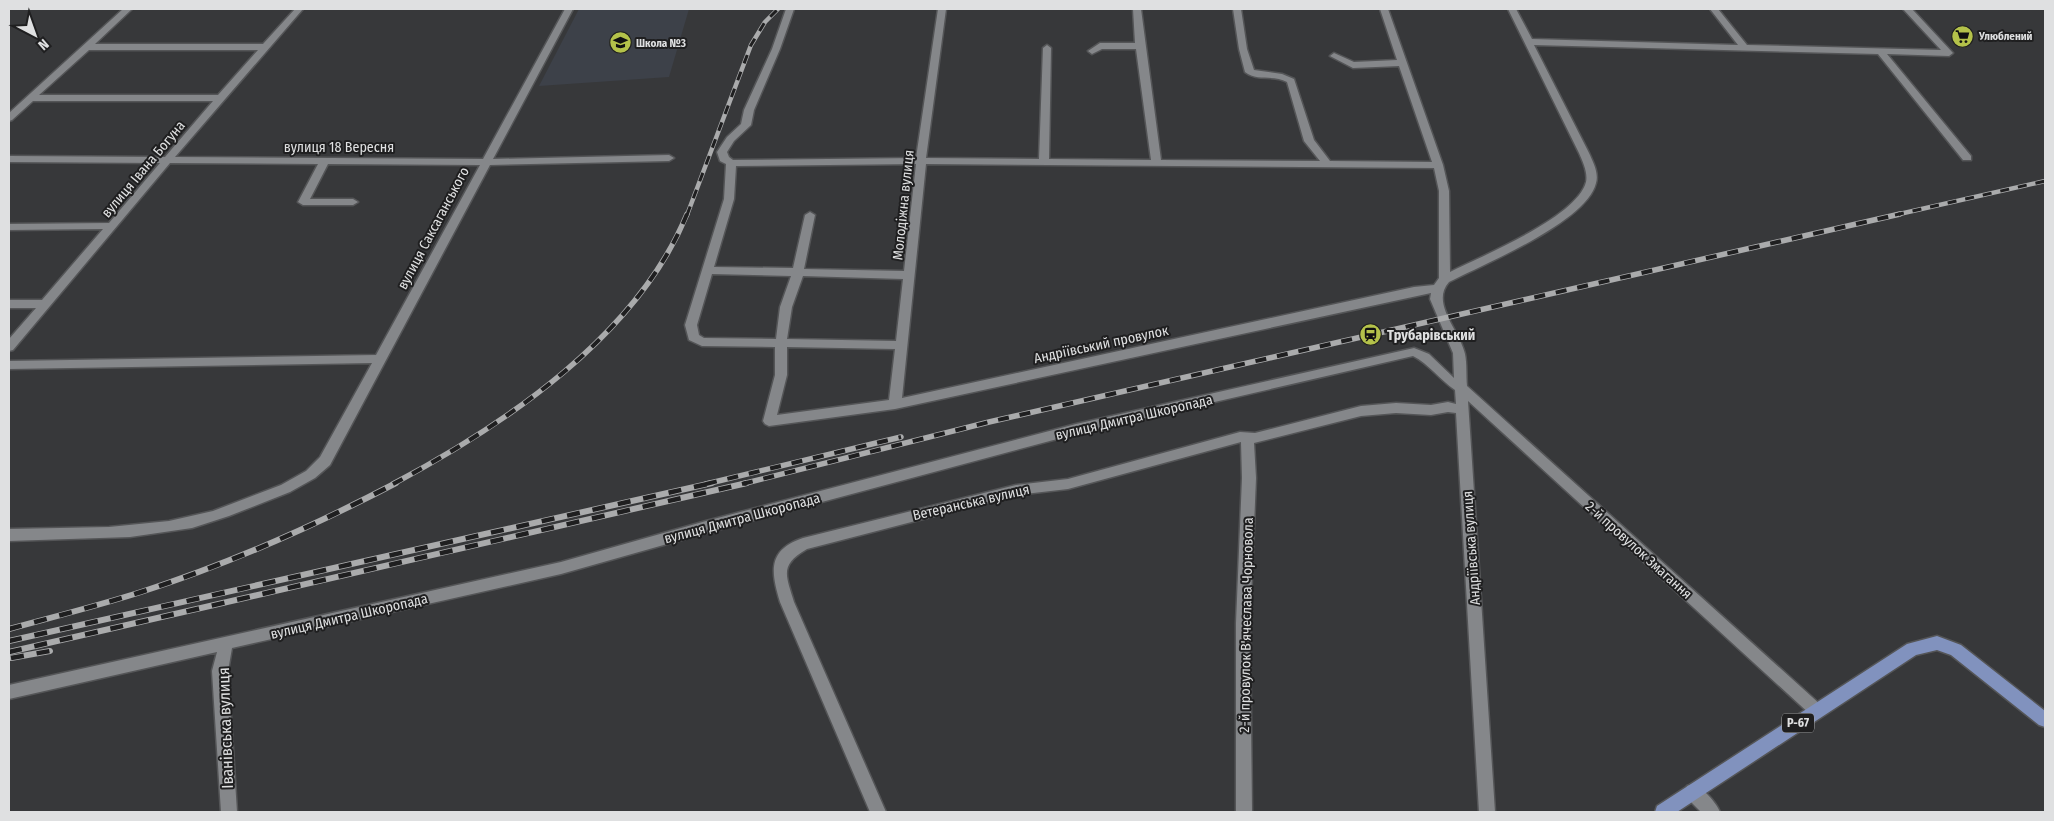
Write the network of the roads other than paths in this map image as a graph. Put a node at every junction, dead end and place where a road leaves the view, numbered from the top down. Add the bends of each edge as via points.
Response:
1 (128, 9) edge
2 (299, 9) edge
3 (568, 9) edge
4 (790, 9) edge
5 (942, 9) edge
6 (1137, 9) edge
7 (1237, 9) edge
8 (1384, 9) edge
9 (1512, 9) edge
10 (1714, 9) edge
11 (1907, 9) edge
12 (1530, 42) junction
13 (1140, 46) junction
14 (265, 47) junction
15 (1095, 47) dead end
16 (86, 48) junction
17 (1047, 48) dead end
18 (1745, 48) junction
19 (1880, 52) junction
20 (1334, 56) dead end
21 (1402, 63) junction
22 (30, 98) junction
23 (220, 98) junction
24 (9, 118) edge
25 (669, 158) dead end
26 (1967, 158) dead end
27 (9, 159) edge
28 (170, 160) junction
29 (325, 160) junction
30 (921, 161) junction
31 (485, 162) junction
32 (1044, 162) junction
33 (731, 163) junction
34 (1156, 163) junction
35 (1327, 164) junction
36 (1438, 166) junction
37 (353, 202) dead end
38 (810, 215) dead end
39 (112, 226) junction
40 (9, 227) edge
41 (707, 270) junction
42 (798, 273) junction
43 (909, 275) junction
44 (1441, 284) junction
45 (9, 304) edge
46 (46, 304) junction
47 (781, 342) junction
48 (901, 345) junction
49 (9, 348) edge
50 (381, 359) junction
51 (9, 365) edge
52 (1462, 388) junction
53 (894, 404) junction
54 (1462, 410) junction
55 (1247, 437) junction
56 (9, 535) edge
57 (226, 644) junction
58 (9, 692) edge
59 (1817, 711) junction
60 (2045, 720) edge
61 (1693, 792) junction
62 (230, 812) edge
63 (878, 812) edge
64 (1244, 812) edge
65 (1487, 812) edge
66 (1662, 812) edge
67 (1712, 812) edge

1 - 16 street
2 - 14 street, вулиця Івана Богуна
3 - 31 street, вулиця Саксаганського
4 - 33 street via 749,110 746,125 730,139 722,152
5 - 30 street, Молодіжна вулиця
6 - 13 street
7 - 35 street via 1250,72 1261,76 1283,76 1291,81 1309,141
8 - 21 street, Андріївська вулиця
9 - 12 street, Андріївський провулок
10 - 18 street
11 - 19 street via 1949,53
12 - 18 street
12 - 44 street, Андріївський провулок via 1584,153 1592,184 1586,197 1532,236
13 - 15 street
13 - 34 street
14 - 16 street
14 - 23 street, вулиця Івана Богуна
16 - 22 street
17 - 32 street
18 - 19 street
19 - 26 street
20 - 21 street via 1353,65
21 - 36 street, Андріївська вулиця
22 - 23 street
22 - 24 street
23 - 28 street, вулиця Івана Богуна
25 - 31 street, вулиця 18 Вересня
27 - 28 street, вулиця 18 Вересня
28 - 29 street, вулиця 18 Вересня
28 - 39 street, вулиця Івана Богуна
29 - 31 street, вулиця 18 Вересня
29 - 37 street via 303,202
30 - 32 street
30 - 33 street
30 - 43 street, Молодіжна вулиця
31 - 50 street, вулиця Саксаганського
32 - 34 street
33 - 41 street via 729,198
34 - 35 street
35 - 36 street
36 - 44 street, Андріївська вулиця via 1444,191
38 - 42 street
39 - 40 street
39 - 46 street, вулиця Івана Богуна
41 - 42 street
41 - 47 street via 691,325 694,337 702,342
42 - 43 street
42 - 47 street via 786,307
43 - 48 street, Молодіжна вулиця
44 - 52 street, Андріївська вулиця via 1436,299 1459,353
44 - 53 street, Андріївський провулок
45 - 46 street
46 - 49 street, вулиця Івана Богуна
47 - 48 street
47 - 53 street, Андріївський провулок via 781,375 769,422
48 - 53 street, Молодіжна вулиця
50 - 51 street
50 - 56 street, вулиця Саксаганського via 325,461 314,474 295,486 211,517 170,527
52 - 54 street, Андріївська вулиця
52 - 57 street, вулиця Дмитра Шкоропада via 1447,379 1425,357 1414,352 1396,355 1076,429 561,568
52 - 59 street, 2-й провулок Змагання
54 - 55 street, Ветеранська вулиця via 1448,407 1361,411 1255,438
54 - 65 street, Андріївська вулиця
55 - 63 street, Ветеранська вулиця via 1208,444 1068,484 1016,490 945,507 803,544 786,553 779,569 787,602
55 - 64 street, 2-й провулок В'ячеслава Чорновола via 1249,478 1243,623
57 - 58 street, вулиця Дмитра Шкоропада
57 - 62 street, Іванівська вулиця via 220,671
59 - 60 main road, Р-67 via 1912,649 1937,643 1956,650
59 - 61 main road, Р-67
61 - 66 main road, Р-67
61 - 67 street

